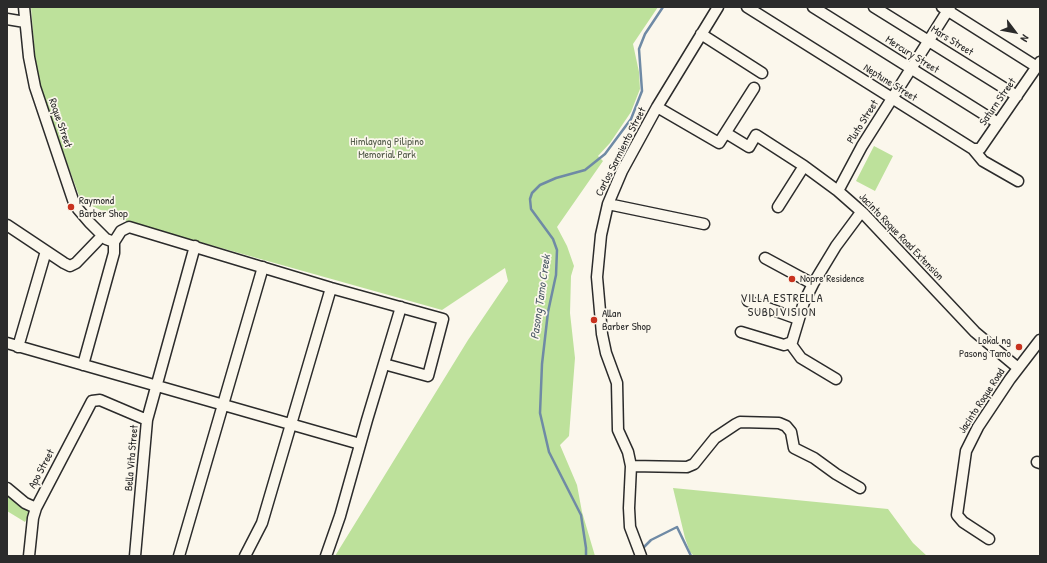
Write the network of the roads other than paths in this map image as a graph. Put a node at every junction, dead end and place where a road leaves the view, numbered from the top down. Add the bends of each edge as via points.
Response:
1 (24, 7) edge
2 (718, 7) edge
3 (747, 7) edge
4 (813, 7) edge
5 (874, 7) edge
6 (946, 8) edge
7 (7, 20) edge
8 (24, 22) junction
9 (701, 34) junction
10 (928, 41) junction
11 (1038, 64) edge
12 (911, 69) junction
13 (762, 73) dead end
14 (754, 88) dead end
15 (1016, 96) junction
16 (892, 98) junction
17 (657, 106) junction
18 (998, 123) junction
19 (726, 133) junction
20 (973, 149) junction
21 (804, 166) junction
22 (1018, 182) dead end
23 (838, 191) junction
24 (608, 204) junction
25 (778, 207) dead end
26 (863, 213) junction
27 (704, 224) dead end
28 (7, 225) edge
29 (102, 236) junction
30 (114, 242) junction
31 (195, 246) junction
32 (46, 251) junction
33 (765, 258) dead end
34 (263, 267) junction
35 (813, 284) junction
36 (331, 288) junction
37 (748, 301) dead end
38 (401, 307) junction
39 (798, 319) junction
40 (741, 332) dead end
41 (1040, 340) edge
42 (7, 343) edge
43 (790, 343) junction
44 (18, 347) junction
45 (384, 364) junction
46 (83, 365) junction
47 (1018, 368) junction
48 (836, 379) dead end
49 (156, 386) junction
50 (95, 399) joint
51 (223, 405) junction
52 (147, 420) junction
53 (291, 425) junction
54 (360, 444) junction
55 (631, 466) junction
56 (7, 488) edge
57 (860, 488) dead end
58 (36, 508) junction
59 (990, 539) dead end
60 (29, 556) edge
61 (135, 556) edge
62 (179, 556) edge
63 (245, 556) edge
64 (326, 556) edge
65 (641, 556) edge

1 - 8 street, Roque Street
2 - 9 street, Carlos Sarmiento Street
3 - 16 street, Neptune Street
4 - 12 street, Mercury Street
5 - 10 street, Mars Street
6 - 10 street, Pluto Street
6 - 11 street
7 - 8 street
8 - 29 street, Roque Street via 35,87 73,200 83,216
9 - 13 street
9 - 17 street, Carlos Sarmiento Street
10 - 12 street, Pluto Street
10 - 15 street, Mars Street
11 - 15 street, Saturn Street
12 - 16 street, Pluto Street
12 - 18 street, Mercury Street
14 - 19 street
15 - 18 street, Saturn Street
16 - 20 street, Neptune Street
16 - 23 street, Pluto Street
17 - 19 street via 719,143
17 - 24 street, Carlos Sarmiento Street
18 - 20 street, Saturn Street via 980,149
19 - 21 street, Jacinto Roque Road Extension via 749,147 756,135
20 - 22 street, Neptune Street via 983,161
21 - 23 street, Jacinto Roque Road Extension
21 - 25 street
23 - 26 street, Jacinto Roque Road Extension
24 - 27 street
24 - 55 street, Carlos Sarmiento Street via 598,259 598,293 606,353 617,382 618,430
26 - 35 street via 836,246
26 - 47 street, Jacinto Roque Road Extension via 975,332
28 - 32 street
29 - 30 street, Roque Street
29 - 32 street via 70,266
30 - 31 street via 121,231 129,227
30 - 46 street via 114,253
31 - 34 street
31 - 49 street
32 - 44 street
33 - 35 street
34 - 36 street
34 - 51 street
35 - 39 street
36 - 38 street
36 - 53 street
37 - 39 street
38 - 45 street
38 - 45 street via 443,319 428,376
39 - 43 street
40 - 43 street via 784,345
41 - 47 street, Jacinto Roque Road
42 - 44 street
43 - 48 street via 801,358
44 - 46 street
45 - 54 street
46 - 49 street
47 - 59 street, Jacinto Roque Road via 969,442 964,459 957,515 963,522
49 - 51 street
49 - 52 street
50 - 52 street, Bella Vita Street
50 - 58 street, Apo Street
51 - 53 street
51 - 62 street
52 - 61 street, Bella Vita Street
53 - 54 street
53 - 63 street via 262,523
54 - 64 street
55 - 57 street via 687,467 694,464 715,438 740,422 779,423 791,432 794,448
55 - 65 street, Carlos Sarmiento Street via 630,527
56 - 58 street via 25,503
58 - 60 street, Apo Street

